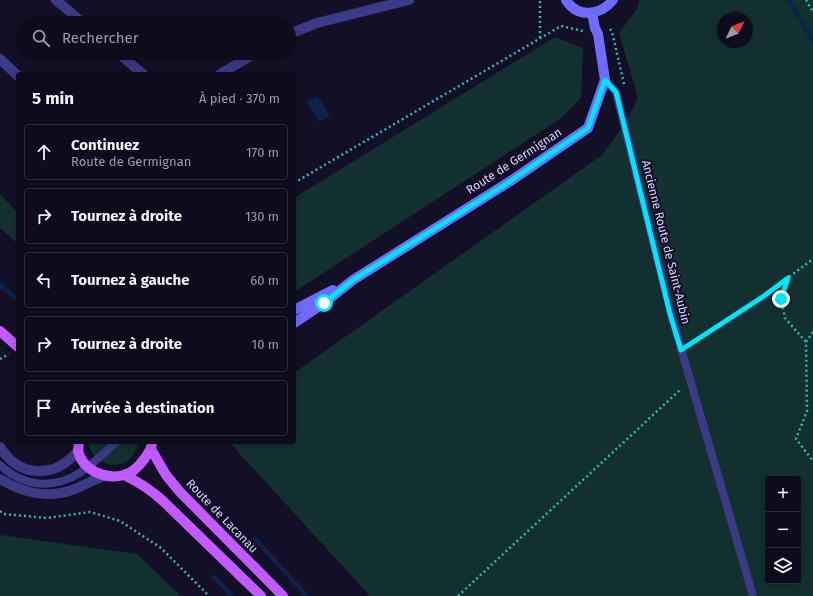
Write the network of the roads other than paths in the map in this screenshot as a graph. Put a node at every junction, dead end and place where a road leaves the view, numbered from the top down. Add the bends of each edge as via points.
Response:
1 (56, 0) edge
2 (409, 0) edge
3 (566, 0) edge
4 (613, 0) edge
5 (592, 13) junction
6 (75, 16) edge
7 (296, 31) edge
8 (0, 59) edge
9 (126, 60) edge
10 (244, 60) edge
11 (141, 72) edge
12 (223, 72) edge
13 (16, 74) edge
14 (605, 80) junction
15 (353, 280) junction
16 (323, 295) junction
17 (296, 309) edge
18 (296, 313) edge
19 (296, 322) edge
20 (0, 331) edge
21 (16, 345) edge
22 (114, 444) edge
23 (152, 445) edge
24 (78, 446) edge
25 (0, 447) edge
26 (0, 465) edge
27 (88, 466) junction
28 (124, 475) junction
29 (104, 476) junction
30 (0, 479) edge
31 (261, 596) edge
32 (283, 596) edge
33 (753, 596) edge

1 - 6 street
2 - 7 street via 317,23
3 - 5 street via 574,8
4 - 5 street via 601,11
5 - 14 street, Route de Germignan
8 - 13 street
9 - 11 street
10 - 12 street
14 - 15 street, Route de Germignan via 588,128 509,182
14 - 33 lane, Ancienne Route de Saint-Aubin via 616,92 670,314
15 - 16 street, Route de Germignan
15 - 19 street, Route de Germignan
16 - 17 street, Route de Germignan
16 - 18 lane
20 - 21 main road
22 - 27 lane
23 - 28 main road via 142,463
23 - 32 main road, Route de Lacanau via 166,475 180,492
24 - 25 street via 72,459 49,471 38,472 18,467
24 - 27 main road via 83,461
26 - 27 lane via 19,479 38,484 68,479
27 - 29 main road
28 - 29 main road
28 - 31 main road via 149,488
29 - 30 street via 74,489 53,494 23,491

